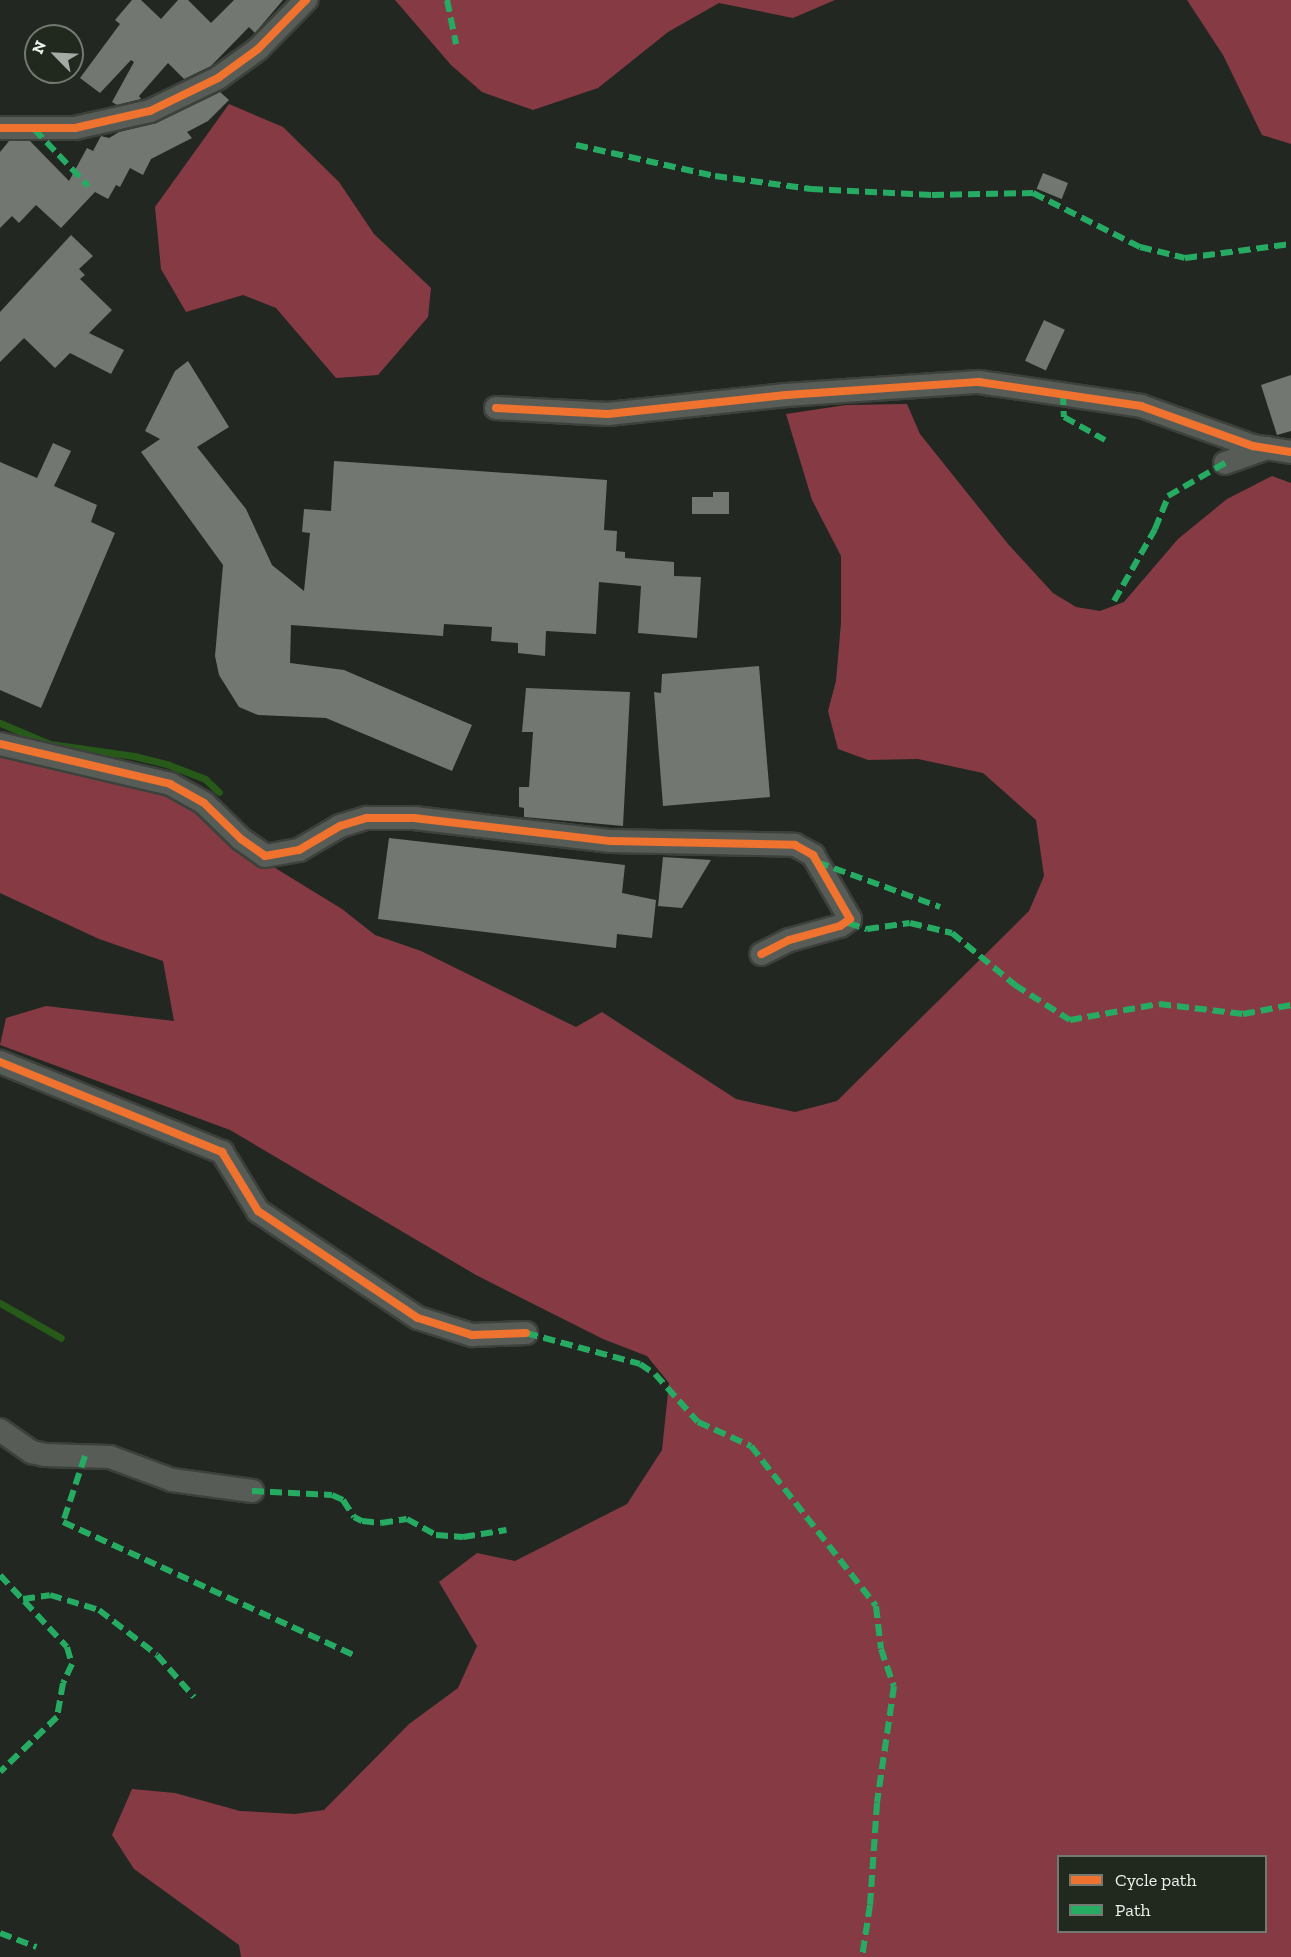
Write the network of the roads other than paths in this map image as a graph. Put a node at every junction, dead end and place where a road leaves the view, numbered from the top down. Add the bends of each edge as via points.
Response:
1 (306, 0) edge
2 (0, 128) edge
3 (496, 408) dead end
4 (1267, 448) junction
5 (1291, 452) edge
6 (1225, 463) dead end
7 (0, 744) edge
8 (761, 954) dead end
9 (0, 1062) edge
10 (526, 1333) dead end
11 (0, 1430) edge
12 (252, 1491) dead end

1 - 2 street via 250,55 218,78 160,107 99,125
3 - 4 street via 608,414 786,395 979,382 1141,406
4 - 5 street
4 - 6 street
7 - 8 street via 170,784 204,803 265,856 299,850 339,826 368,818 414,818 611,841 795,845 813,855 850,919
9 - 10 street via 222,1152 258,1211 418,1318 472,1335
11 - 12 street via 33,1452 45,1455 111,1457 172,1480

